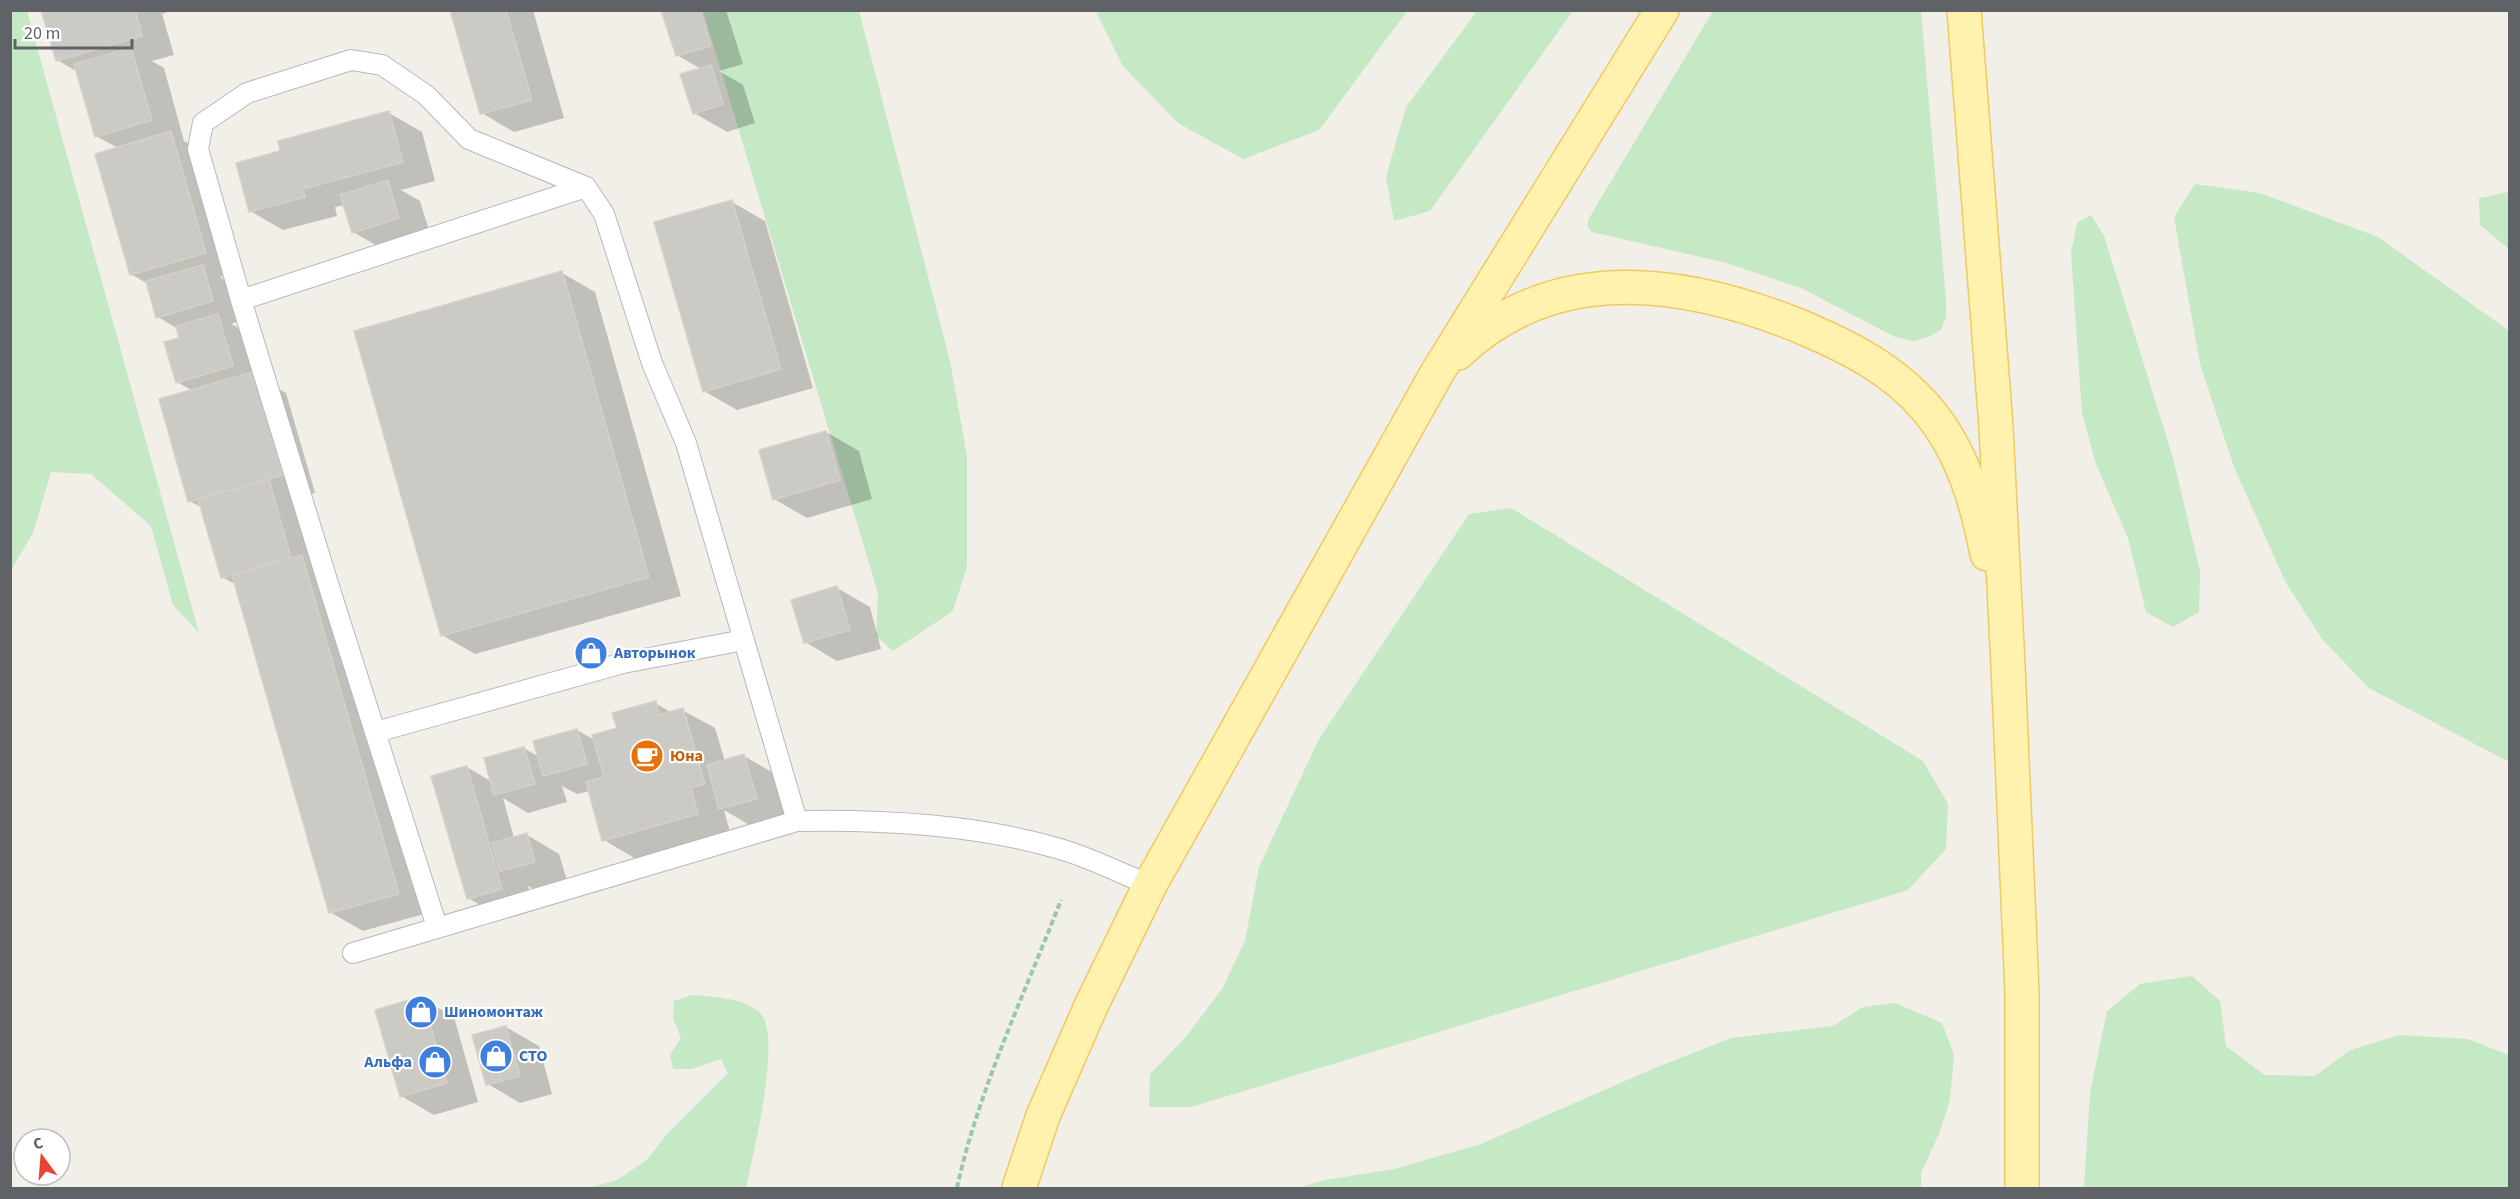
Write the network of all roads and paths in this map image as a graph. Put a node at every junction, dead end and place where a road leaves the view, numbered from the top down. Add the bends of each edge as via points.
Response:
1 (1662, 10) edge
2 (1964, 10) edge
3 (586, 187) junction
4 (241, 300) junction
5 (1437, 373) junction
6 (744, 640) junction
7 (2008, 666) junction
8 (375, 732) junction
9 (797, 821) junction
10 (1150, 885) junction
11 (1062, 900) dead end
12 (437, 927) junction
13 (353, 953) dead end
14 (957, 1188) edge
15 (1019, 1188) edge
16 (2022, 1188) edge

1 - 5 main road
2 - 7 main road via 1996,427
3 - 4 lane
3 - 4 lane via 470,139 426,96 382,65 351,60 247,93 203,123 198,149
3 - 6 lane via 604,214 652,363 686,443
4 - 8 lane
5 - 7 main road via 1472,340 1512,314 1590,290 1646,286 1700,294 1758,310 1830,339 1878,364 1906,386 1929,410 1951,443 1966,474 1977,512
5 - 10 main road
6 - 8 lane via 623,663
6 - 9 lane
7 - 16 main road via 2022,992
8 - 12 lane
9 - 10 lane via 864,819 994,834 1061,849
9 - 12 lane
10 - 15 main road via 1043,1116
11 - 14 path via 984,1097
12 - 13 lane

